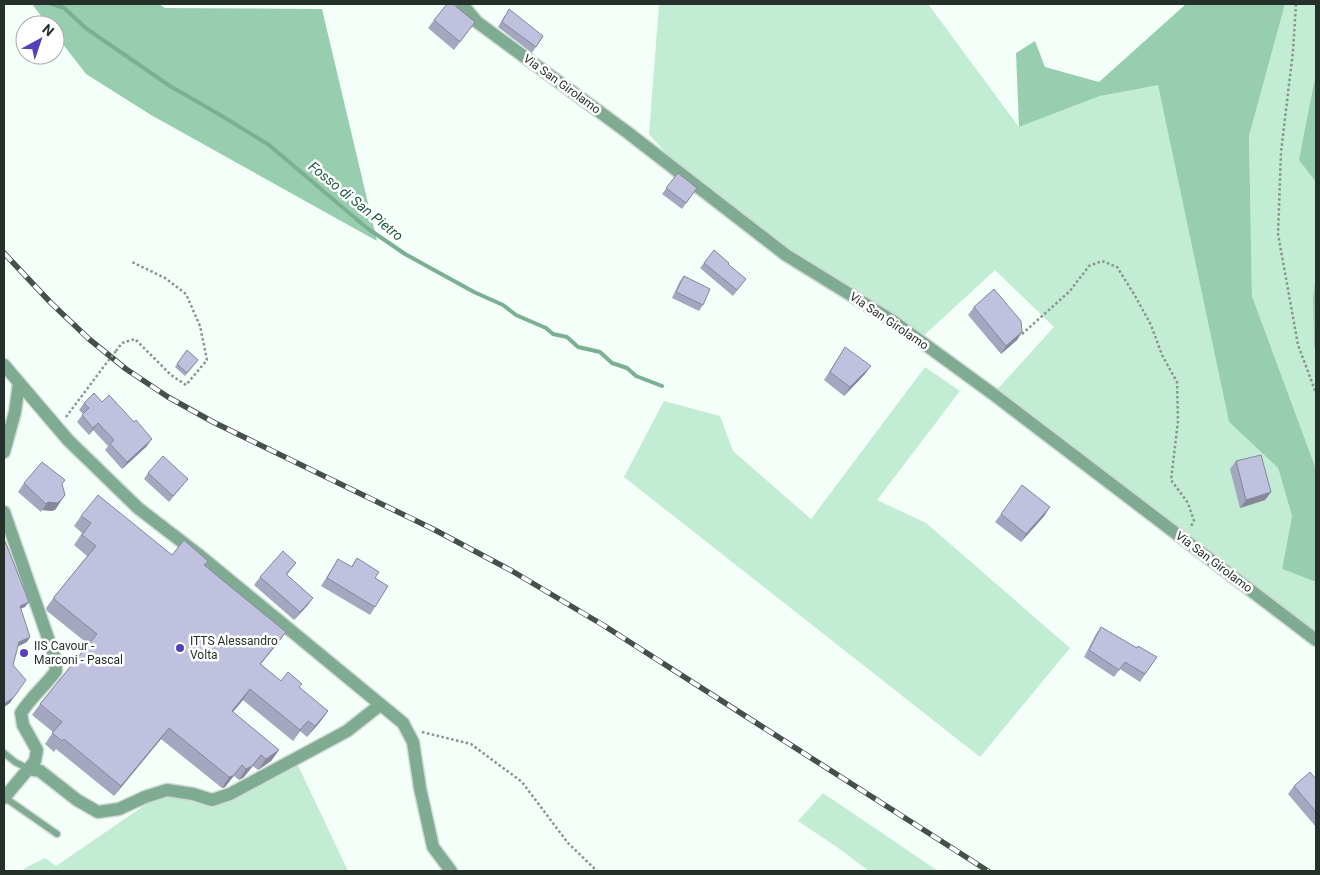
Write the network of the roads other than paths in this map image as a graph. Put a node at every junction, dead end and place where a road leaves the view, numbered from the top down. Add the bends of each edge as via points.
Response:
1 (462, 4) edge
2 (4, 364) edge
3 (19, 383) junction
4 (4, 452) edge
5 (4, 512) edge
6 (1316, 640) edge
7 (380, 705) junction
8 (4, 753) edge
9 (29, 768) junction
10 (4, 797) edge
11 (57, 834) dead end
12 (451, 871) edge

1 - 6 street, Via San Girolamo via 478,22 786,255 893,321
2 - 3 street
3 - 4 street
3 - 7 street via 57,428 138,508
5 - 9 street via 55,658 56,671 21,713 22,725 37,750 35,761
7 - 9 street via 348,731 230,794 212,800 167,790 119,809 98,812 40,771
7 - 12 street via 403,723 413,742 434,847
8 - 9 lane
9 - 10 street
10 - 11 lane

